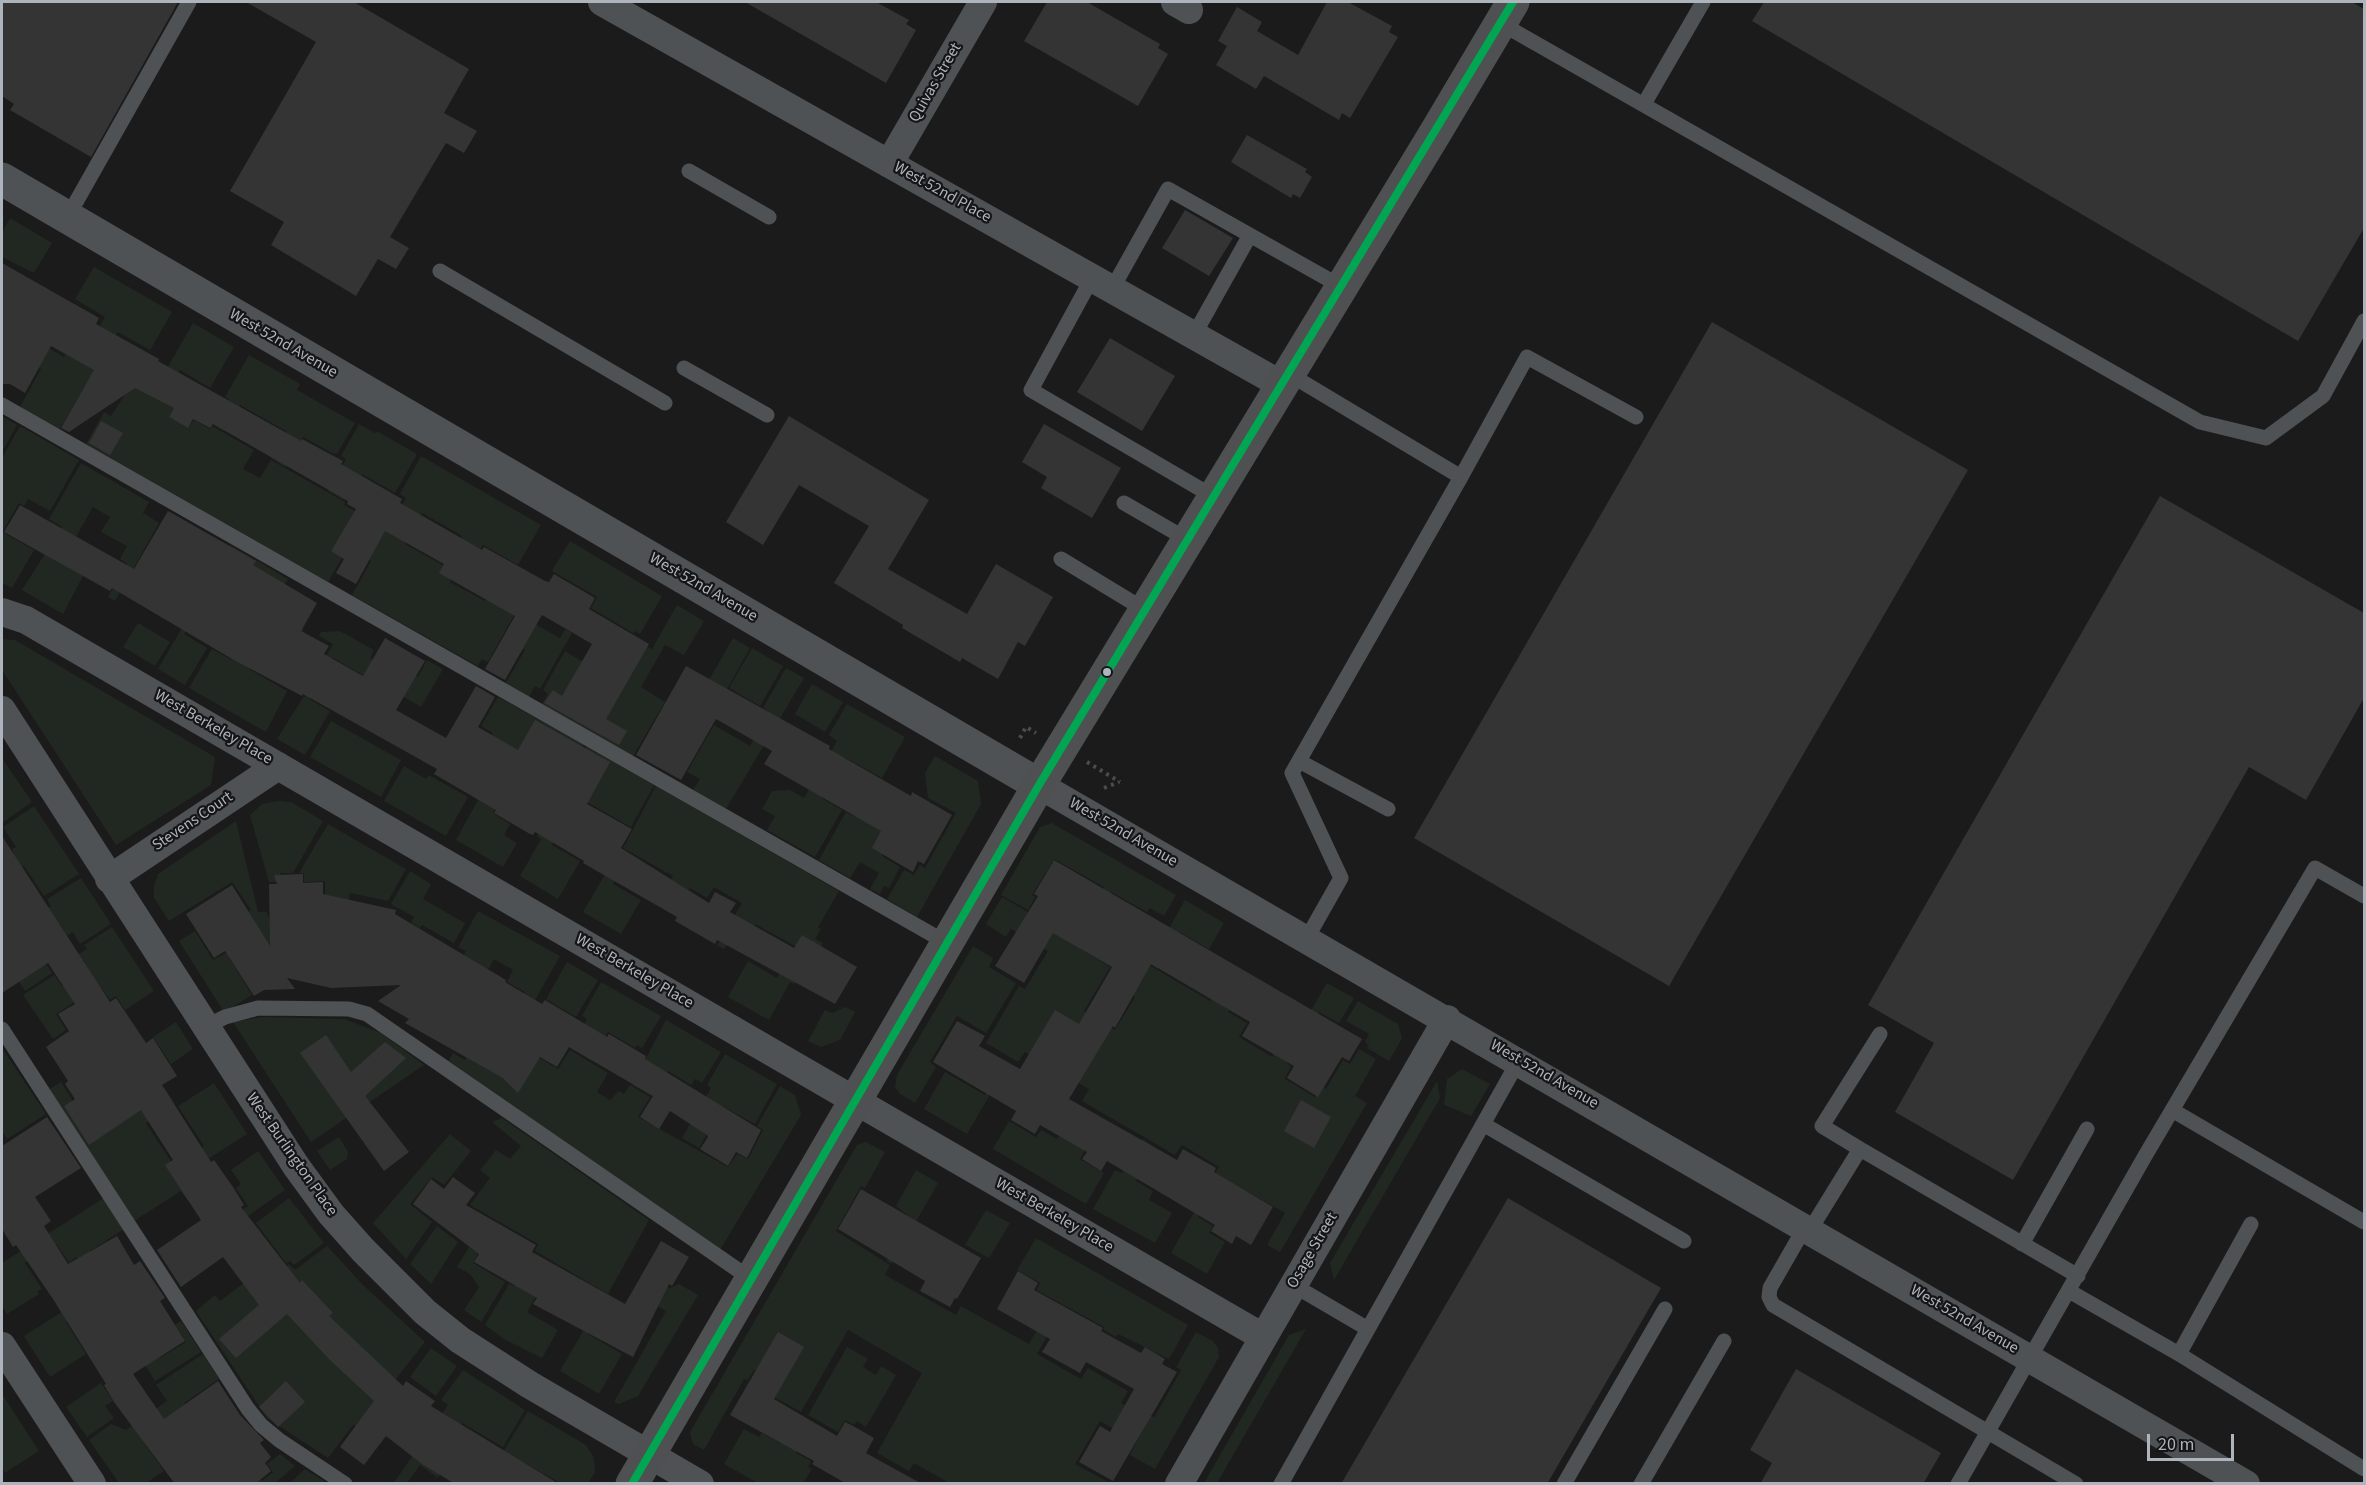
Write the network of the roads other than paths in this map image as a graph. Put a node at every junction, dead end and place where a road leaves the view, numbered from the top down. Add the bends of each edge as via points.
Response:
1 (189, 2) edge
2 (602, 2) edge
3 (1703, 2) edge
4 (974, 4) edge
5 (1507, 12) edge
6 (1644, 104) junction
7 (889, 164) junction
8 (689, 171) dead end
9 (2, 180) edge
10 (769, 216) dead end
11 (67, 218) junction
12 (1250, 235) junction
13 (440, 272) dead end
14 (1102, 283) junction
15 (1342, 287) junction
16 (2364, 321) edge
17 (1194, 335) junction
18 (684, 368) dead end
19 (1286, 379) junction
20 (664, 403) dead end
21 (2, 405) edge
22 (767, 415) dead end
23 (1636, 417) dead end
24 (1461, 477) junction
25 (1214, 497) junction
26 (1124, 503) dead end
27 (1188, 540) junction
28 (1061, 559) dead end
29 (1146, 610) junction
30 (2, 612) edge
31 (2, 710) edge
32 (1299, 760) junction
33 (278, 766) junction
34 (1039, 784) junction
35 (1388, 809) dead end
36 (109, 879) junction
37 (2364, 897) edge
38 (1306, 938) junction
39 (947, 943) junction
40 (1447, 1019) junction
41 (205, 1027) junction
42 (2, 1029) edge
43 (1880, 1034) dead end
44 (1519, 1060) junction
45 (855, 1101) junction
46 (2172, 1110) junction
47 (1483, 1124) junction
48 (2087, 1129) dead end
49 (1860, 1149) junction
50 (2364, 1222) edge
51 (2251, 1224) dead end
52 (1808, 1229) junction
53 (1684, 1241) dead end
54 (2022, 1244) junction
55 (2078, 1276) junction
56 (752, 1279) junction
57 (1293, 1285) junction
58 (2069, 1291) junction
59 (1665, 1309) dead end
60 (1368, 1329) junction
61 (1263, 1337) junction
62 (1724, 1341) dead end
63 (2, 1346) edge
64 (2179, 1354) junction
65 (2030, 1358) junction
66 (1988, 1432) junction
67 (649, 1454) junction
68 (2364, 1469) edge
69 (92, 1484) edge
70 (345, 1484) edge
71 (632, 1484) edge
72 (700, 1484) edge
73 (1179, 1484) edge
74 (1281, 1484) edge
75 (1564, 1484) edge
76 (1641, 1484) edge
77 (1958, 1484) edge
78 (2076, 1484) edge
79 (2246, 1484) edge

1 - 11 lane
2 - 7 street, West 52nd Place
3 - 6 lane
4 - 7 street, Quivas Street
5 - 6 lane
5 - 15 main road
6 - 16 lane via 2200,422 2266,438 2323,396
7 - 14 street, West 52nd Place
8 - 10 lane
9 - 11 street, West 52nd Avenue
11 - 34 street, West 52nd Avenue
12 - 14 lane via 1168,189
12 - 15 lane
12 - 17 lane
13 - 20 lane
14 - 17 street, West 52nd Place
14 - 25 lane via 1031,390
15 - 19 main road
17 - 19 street, West 52nd Place
18 - 22 lane
19 - 24 lane
19 - 25 main road
21 - 39 lane
23 - 24 lane via 1527,357
24 - 32 lane
25 - 27 main road
26 - 27 lane
27 - 29 main road
28 - 29 lane
29 - 34 main road
30 - 33 street, West Berkeley Place via 26,620
31 - 36 street, West Burlington Place
32 - 35 lane
32 - 38 lane via 1292,773 1341,878
33 - 36 street, Stevens Court
33 - 45 street, West Berkeley Place
34 - 38 street, West 52nd Avenue
34 - 39 main road
36 - 41 street, West Burlington Place
37 - 46 lane via 2315,868
38 - 40 street, West 52nd Avenue
39 - 45 main road
40 - 44 street, West 52nd Avenue
40 - 57 street, Osage Street
41 - 56 lane via 258,1008 349,1009 367,1014
41 - 67 street, West Burlington Place via 331,1214 393,1282 460,1340
42 - 70 lane via 248,1409 279,1440
43 - 49 lane via 1822,1126
44 - 47 lane
44 - 52 street, West 52nd Avenue
45 - 56 main road
45 - 61 street, West Berkeley Place
46 - 50 lane
46 - 55 lane
47 - 53 lane
47 - 60 lane
48 - 54 lane
49 - 52 lane
49 - 54 lane
51 - 64 lane
52 - 65 street, West 52nd Avenue
52 - 66 lane via 1770,1288 1768,1297 1773,1305
54 - 55 lane
55 - 58 lane
56 - 67 main road
57 - 60 lane
57 - 61 street, Osage Street
58 - 64 lane
58 - 65 lane
59 - 75 lane
60 - 74 lane
61 - 73 street, Osage Street
62 - 76 lane
63 - 69 street
64 - 68 lane
65 - 66 lane
65 - 79 street, West 52nd Avenue
66 - 77 lane
66 - 78 lane
67 - 71 main road
67 - 72 street, West Burlington Place

